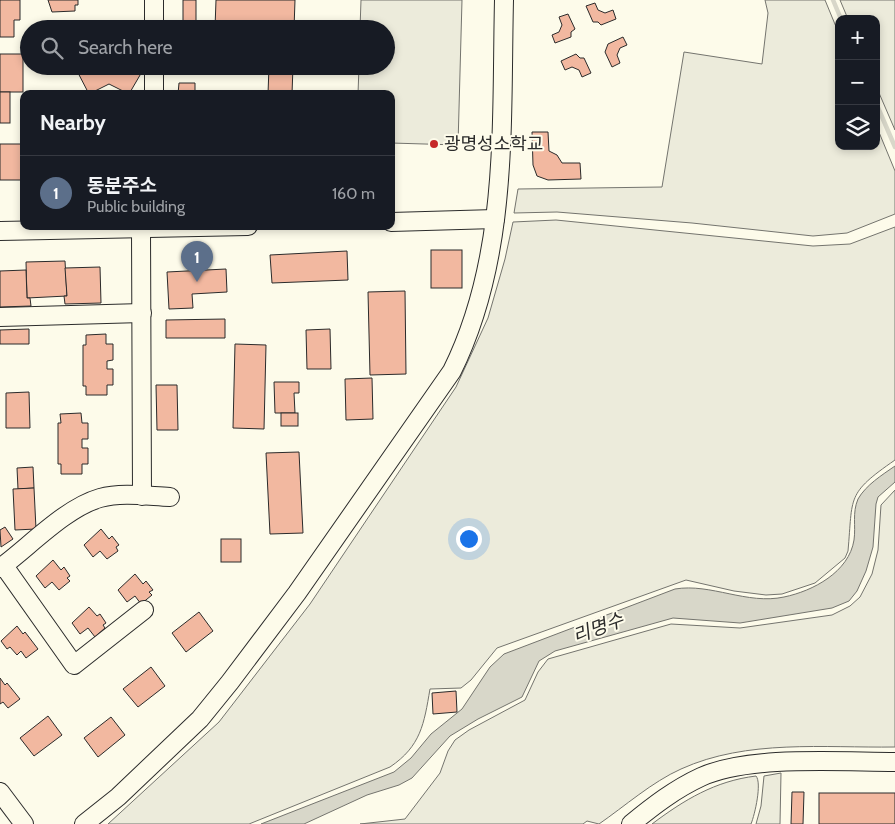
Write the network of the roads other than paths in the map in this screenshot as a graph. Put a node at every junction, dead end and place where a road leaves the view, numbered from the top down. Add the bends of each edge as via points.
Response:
1 (154, 0) edge
2 (504, 0) edge
3 (154, 20) edge
4 (154, 75) edge
5 (154, 90) edge
6 (495, 219) junction
7 (395, 222) edge
8 (50, 230) edge
9 (150, 230) edge
10 (0, 231) edge
11 (142, 313) junction
12 (0, 317) edge
13 (142, 496) junction
14 (170, 497) dead end
15 (2, 567) edge
16 (144, 610) dead end
17 (895, 762) edge
18 (0, 792) edge
19 (24, 824) edge
20 (84, 824) edge
21 (631, 824) edge

1 - 3 street
2 - 6 street via 499,195
4 - 5 street
6 - 7 street
6 - 20 street via 490,254 467,340 452,371 297,593 200,719 118,797
8 - 10 street
9 - 11 street
11 - 12 street
11 - 13 street
13 - 14 street
13 - 15 street via 119,495 86,503
15 - 16 street via 74,665
17 - 21 street via 775,763 727,769 702,776 666,796
18 - 19 street

